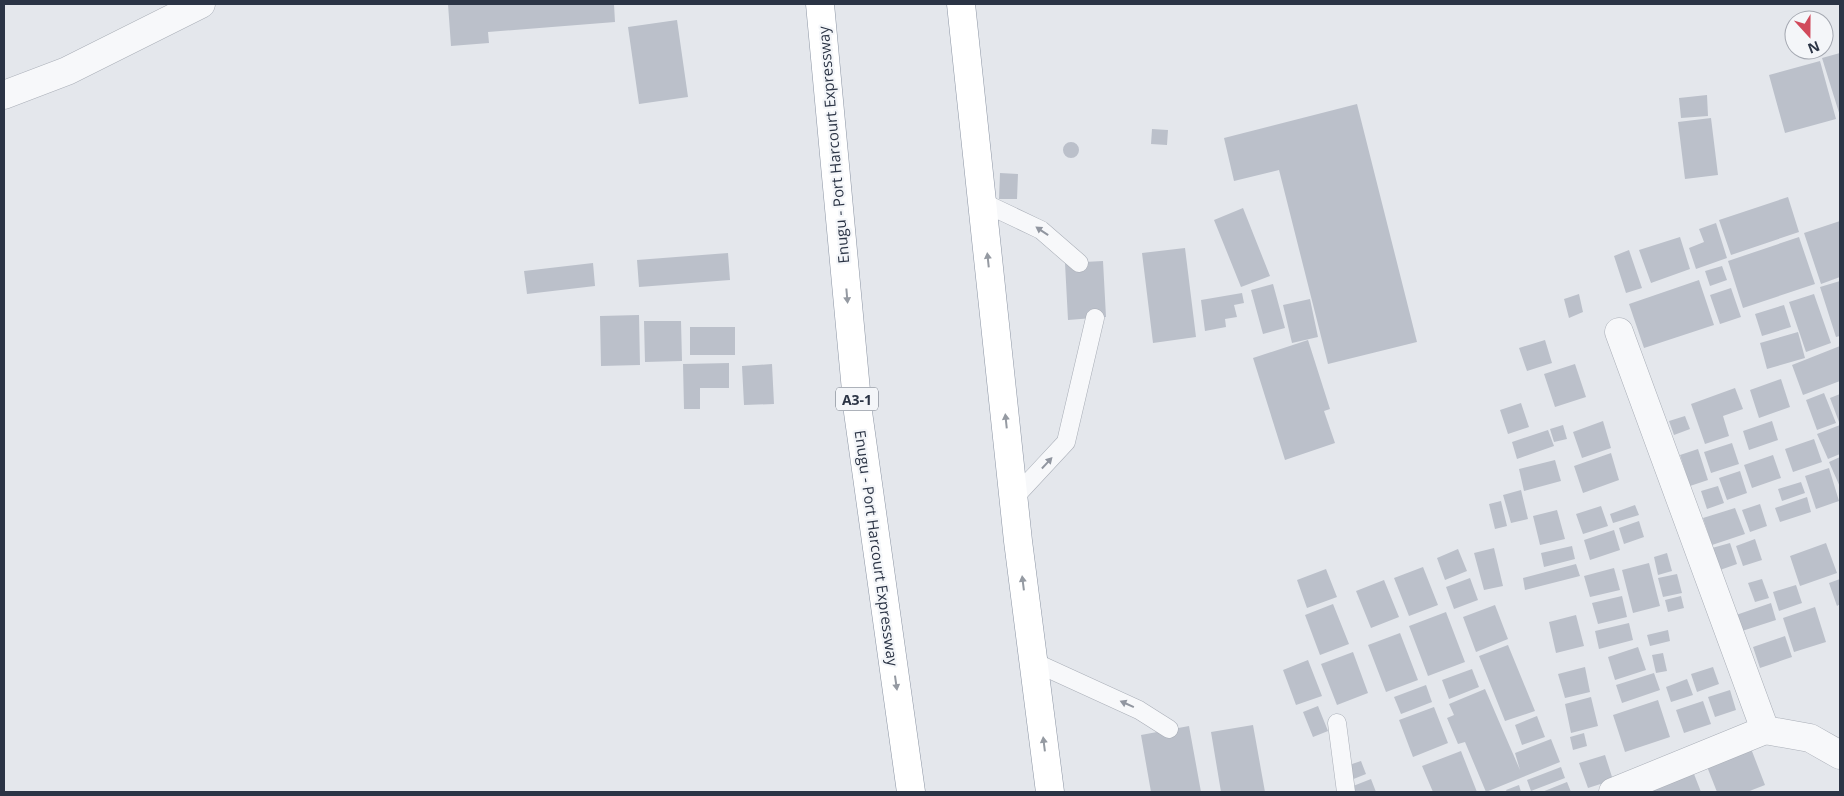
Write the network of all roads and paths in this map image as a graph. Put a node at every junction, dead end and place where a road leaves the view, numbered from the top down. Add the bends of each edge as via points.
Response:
1 (201, 4) edge
2 (820, 4) edge
3 (961, 4) edge
4 (4, 95) edge
5 (982, 202) junction
6 (1079, 263) dead end
7 (1095, 318) dead end
8 (1619, 332) dead end
9 (1014, 498) junction
10 (1034, 662) junction
11 (1337, 722) dead end
12 (1168, 729) dead end
13 (1765, 730) junction
14 (1840, 755) edge
15 (911, 792) edge
16 (1050, 792) edge
17 (1346, 792) edge
18 (1613, 792) edge

1 - 4 street via 67,71
2 -> 15 highway, Enugu - Port Harcourt Expressway / A3-1 via 858,412
3 - 5 highway
6 -> 5 lane via 1041,230
9 -> 5 highway
9 -> 7 lane via 1066,442
8 - 13 street
10 -> 9 highway
12 -> 10 lane via 1139,710
16 -> 10 highway
11 - 17 lane
13 - 14 street via 1810,738
13 - 18 street

